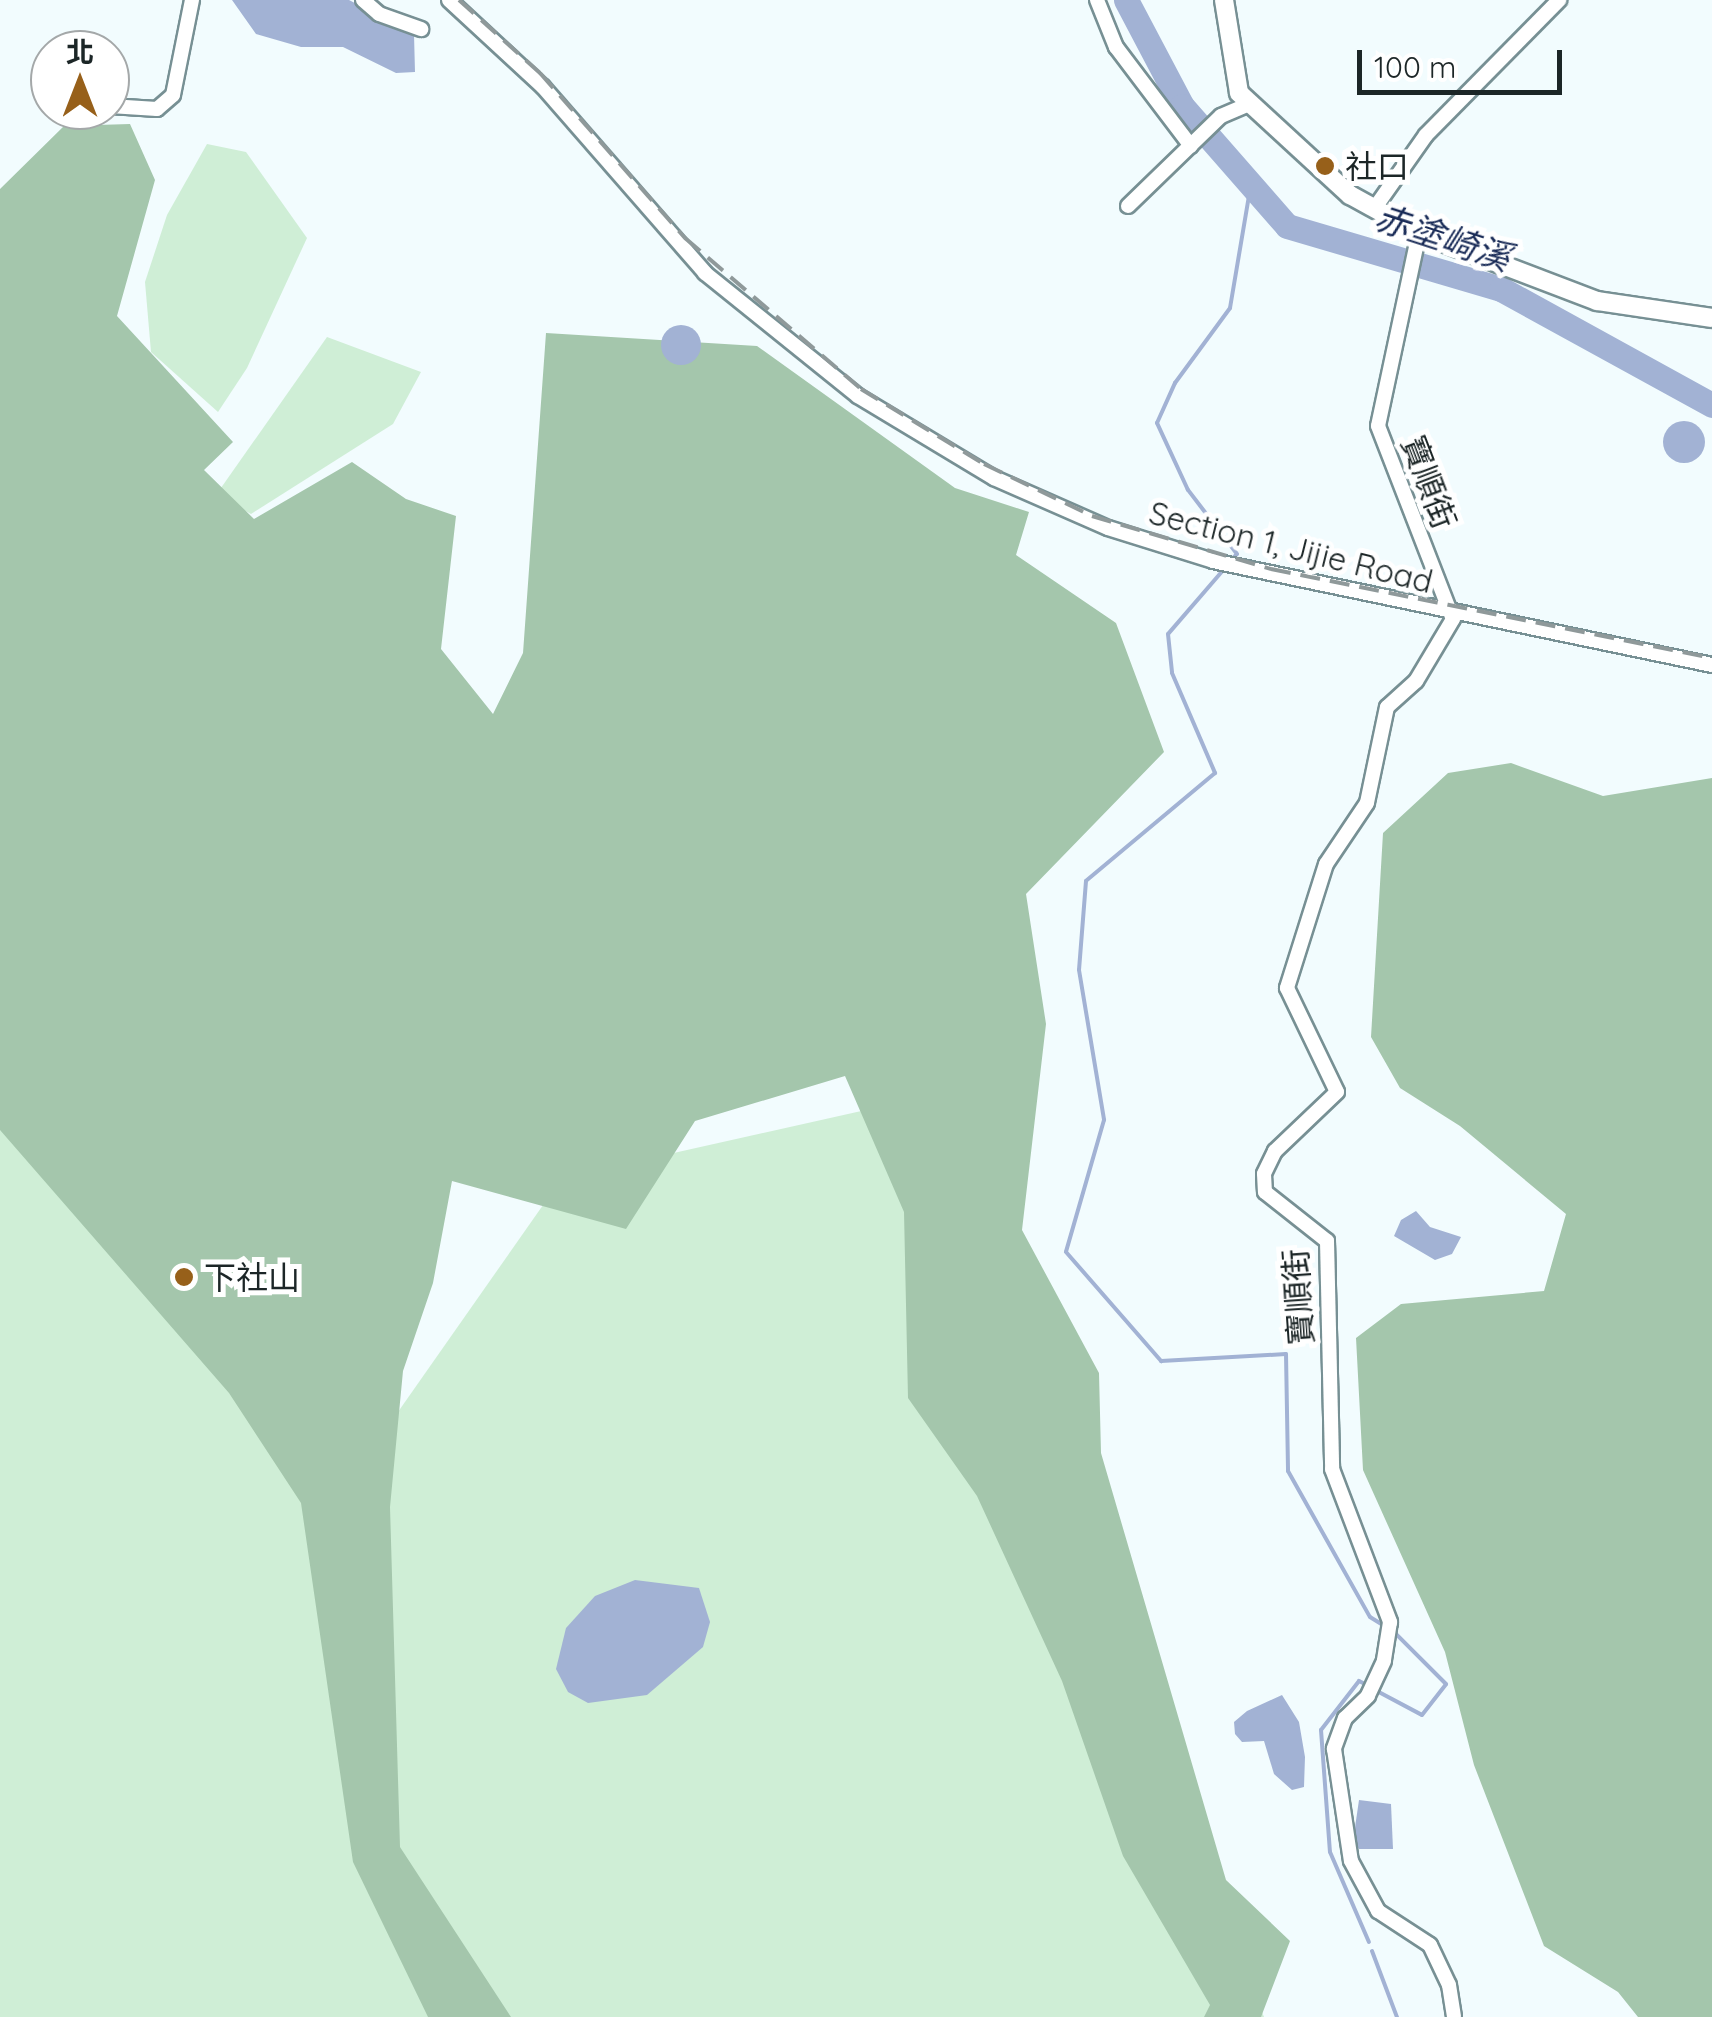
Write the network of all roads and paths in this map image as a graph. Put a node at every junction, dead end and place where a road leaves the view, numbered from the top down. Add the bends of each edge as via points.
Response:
1 (192, 0) edge
2 (364, 0) edge
3 (449, 0) edge
4 (1097, 0) edge
5 (1224, 0) edge
6 (1558, 0) edge
7 (421, 29) dead end
8 (1247, 105) junction
9 (130, 107) edge
10 (1193, 144) junction
11 (1128, 206) dead end
12 (1374, 210) junction
13 (1418, 240) junction
14 (1712, 318) edge
15 (1452, 614) junction
16 (1712, 665) edge
17 (1454, 2017) edge

1 - 9 street via 173,94 157,109
2 - 7 street via 379,14
3 - 15 street, Section 1, Jijie Road via 543,86 705,273 858,396 994,478 1108,528 1218,562
4 - 10 street via 1116,47
5 - 8 street via 1239,94
6 - 12 street via 1426,135
8 - 10 street via 1220,116
8 - 12 street
10 - 11 street
12 - 13 street
13 - 14 street via 1597,301
13 - 15 street, 寶順街 via 1378,426
15 - 16 street, Section 1, Jijie Road
15 - 17 street, 寶順街 via 1416,681 1387,706 1367,804 1326,864 1287,988 1337,1092 1275,1151 1264,1174 1265,1192 1326,1242 1332,1470 1390,1622 1384,1662 1368,1696 1345,1718 1334,1750 1351,1861 1378,1911 1430,1945 1449,1986

